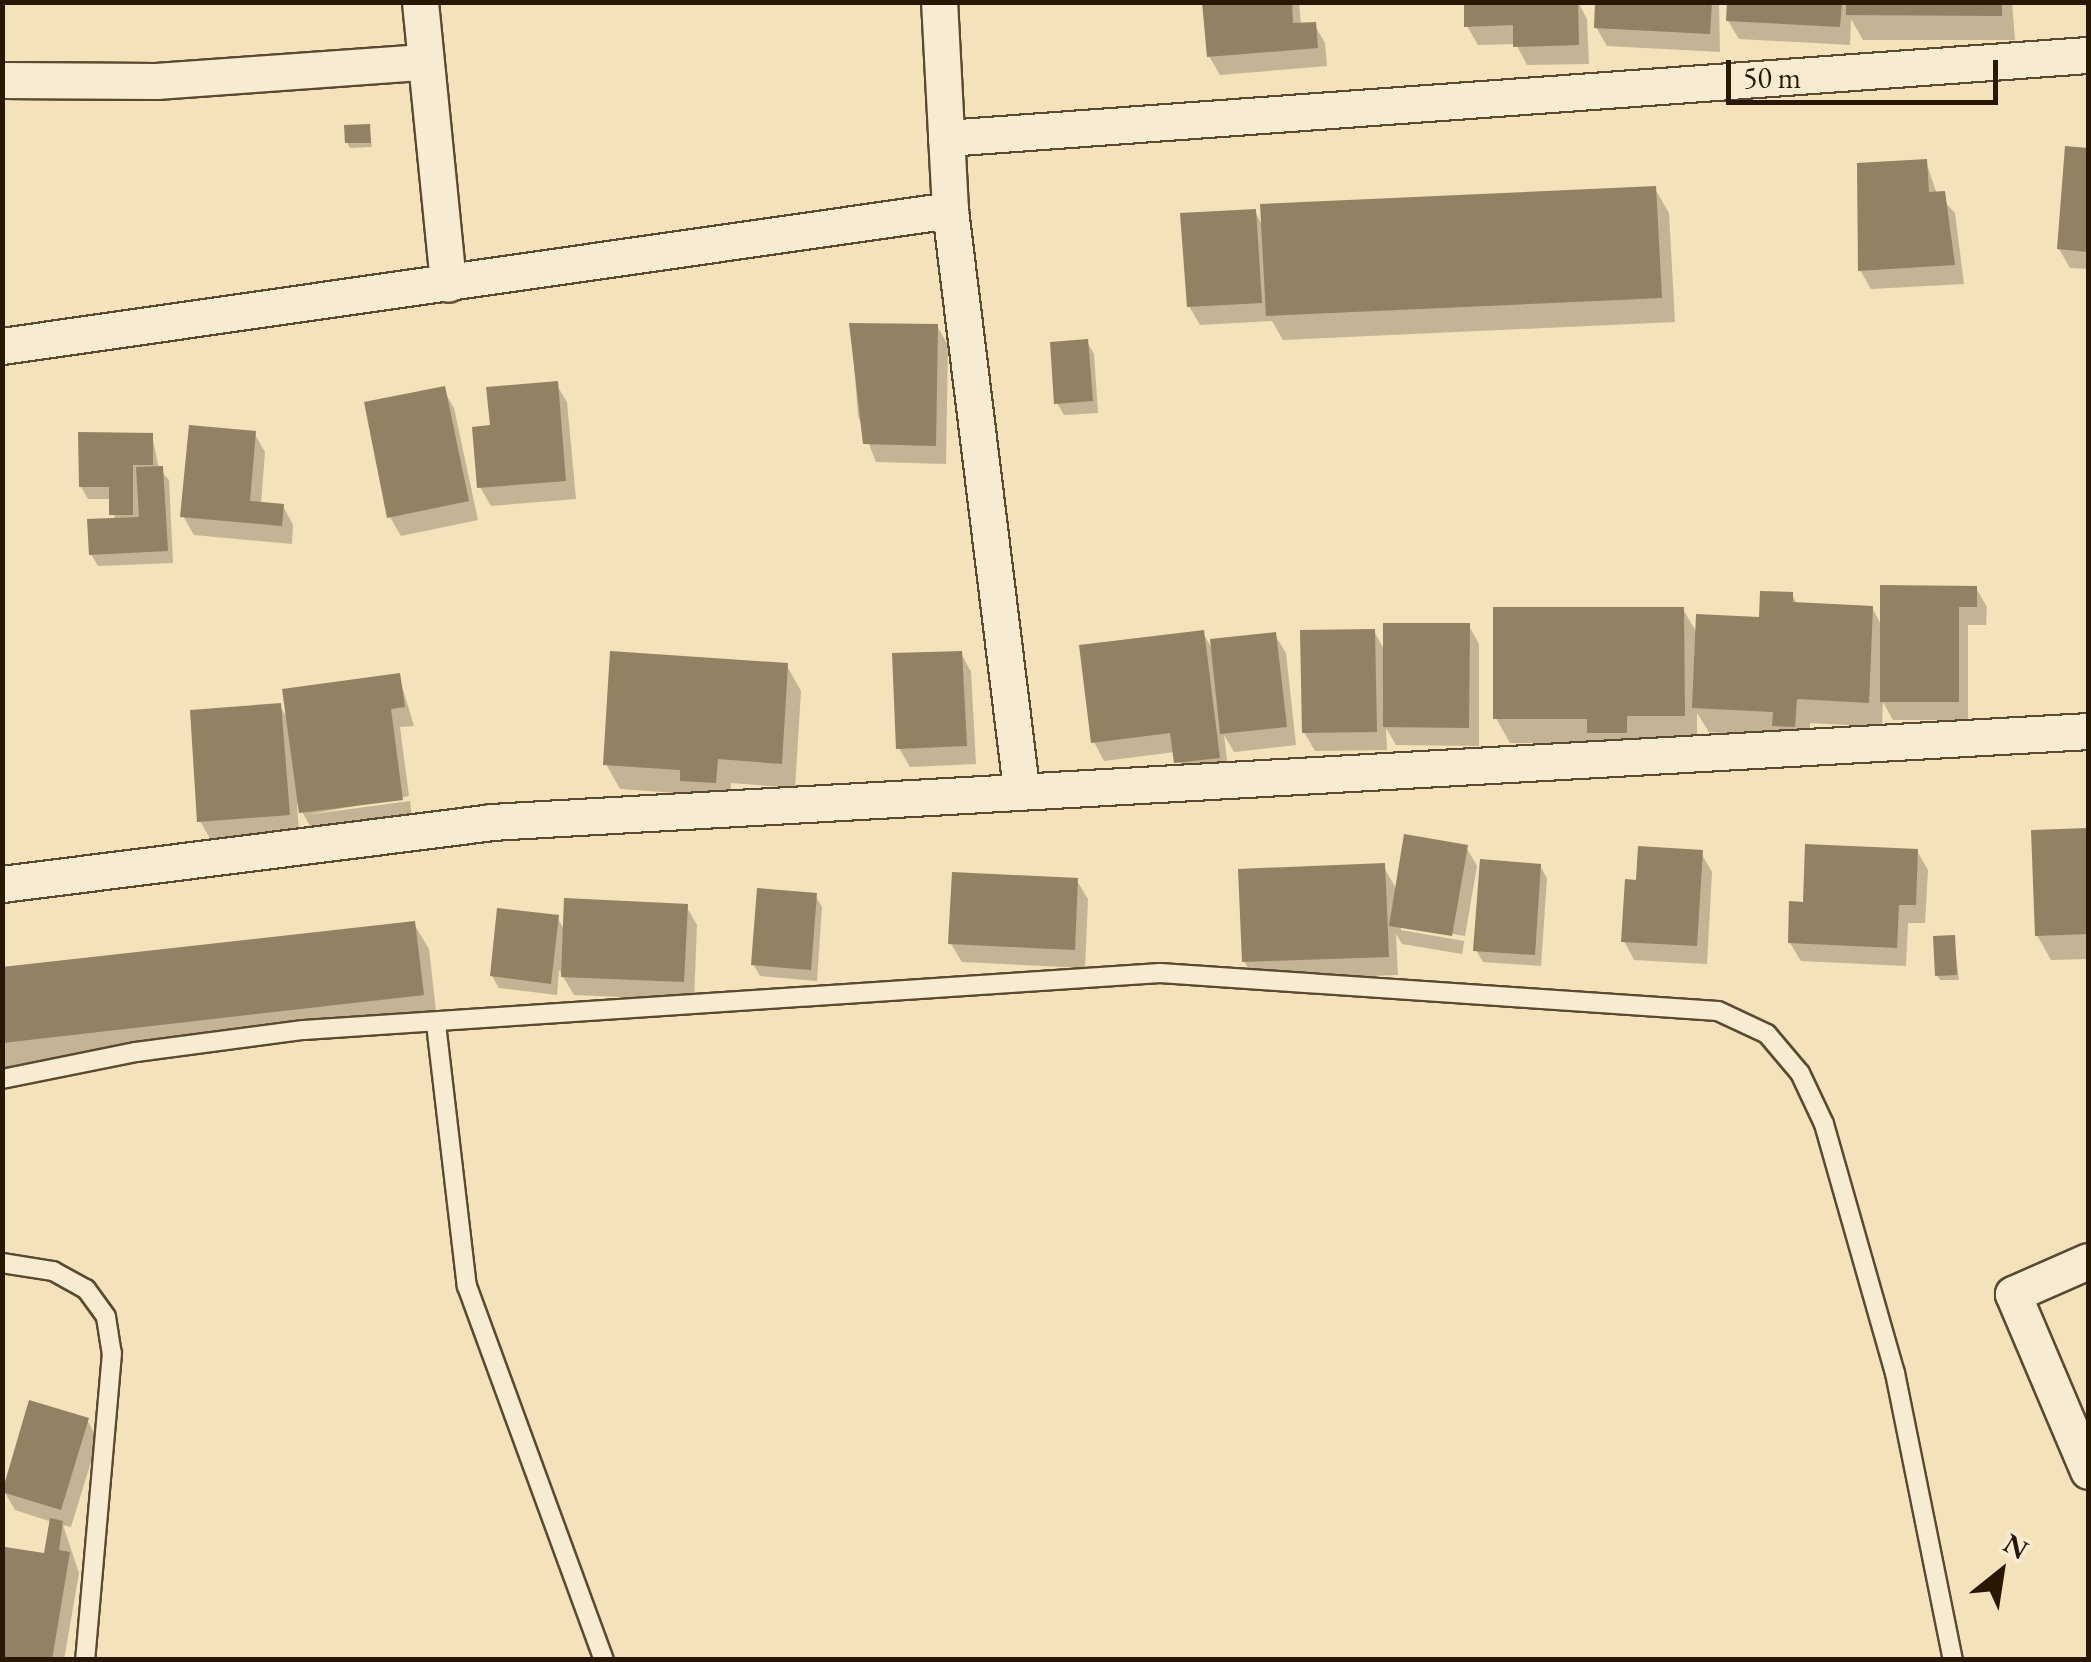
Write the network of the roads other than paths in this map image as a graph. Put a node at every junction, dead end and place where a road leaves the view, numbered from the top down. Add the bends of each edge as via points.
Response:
1 (420, 2) edge
2 (938, 2) edge
3 (2088, 55) edge
4 (423, 62) junction
5 (2, 80) edge
6 (946, 138) junction
7 (950, 210) junction
8 (448, 284) junction
9 (2, 346) edge
10 (2088, 732) edge
11 (1022, 788) junction
12 (2, 884) edge
13 (436, 1024) junction
14 (2, 1079) edge
15 (2088, 1261) edge
16 (2, 1262) edge
17 (2088, 1471) edge
18 (85, 1660) edge
19 (604, 1660) edge
20 (1953, 1660) edge

1 - 4 street
2 - 6 street
3 - 6 street
4 - 5 street via 174,80
4 - 8 street
6 - 7 street
7 - 8 street
7 - 11 street
8 - 9 street
10 - 11 street
11 - 12 street via 491,822
13 - 14 lane via 304,1030 136,1052
13 - 19 lane via 467,1286
13 - 20 lane via 1160,974 1718,1011 1767,1034 1800,1073 1824,1124 1895,1373
15 - 17 street via 2013,1294
16 - 18 lane via 54,1270 86,1288 106,1318 112,1353

